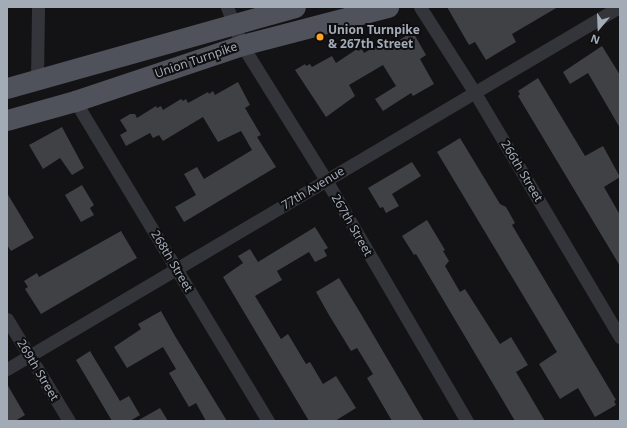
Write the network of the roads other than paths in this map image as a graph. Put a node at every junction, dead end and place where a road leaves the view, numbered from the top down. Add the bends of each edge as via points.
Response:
1 (38, 7) edge
2 (295, 7) edge
3 (388, 7) edge
4 (420, 7) edge
5 (619, 7) edge
6 (230, 16) edge
7 (242, 45) junction
8 (37, 80) junction
9 (7, 88) edge
10 (475, 92) junction
11 (75, 101) junction
12 (7, 120) edge
13 (326, 180) junction
14 (178, 268) junction
15 (7, 319) edge
16 (620, 337) edge
17 (29, 356) junction
18 (7, 369) edge
19 (69, 421) edge
20 (268, 421) edge
21 (467, 421) edge

1 - 8 street
2 - 6 main road, Union Turnpike
3 - 7 main road, Union Turnpike
4 - 10 street, 266th Street
5 - 10 street, 77th Avenue
6 - 7 street, 267th Street
6 - 8 main road, Union Turnpike
7 - 11 main road, Union Turnpike
7 - 13 street, 267th Street
8 - 9 main road, Union Turnpike
10 - 13 street, 77th Avenue
10 - 16 street, 266th Street
11 - 12 main road, Union Turnpike
11 - 14 street, 268th Street
13 - 14 street, 77th Avenue
13 - 21 street, 267th Street
14 - 17 street, 77th Avenue
14 - 20 street, 268th Street
15 - 17 street, 269th Street
17 - 18 street, 77th Avenue
17 - 19 street, 269th Street

